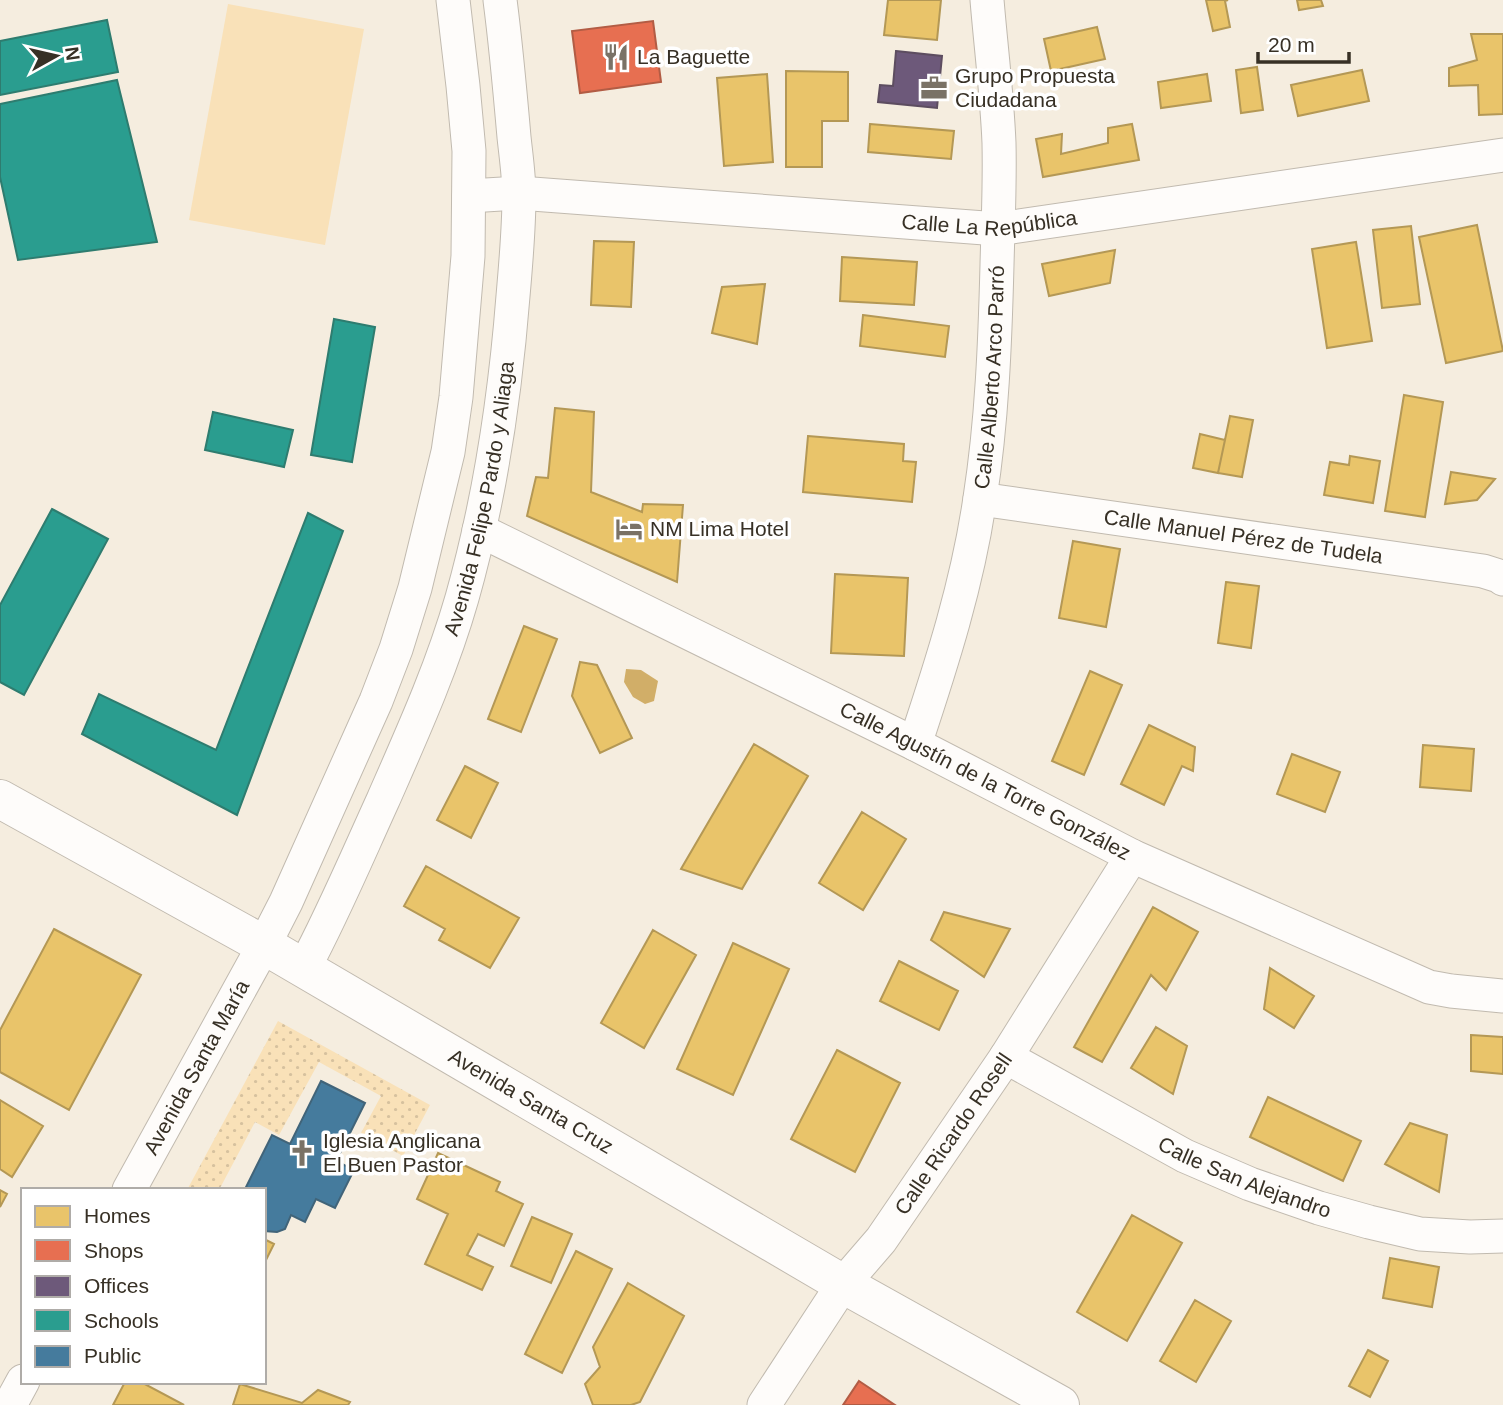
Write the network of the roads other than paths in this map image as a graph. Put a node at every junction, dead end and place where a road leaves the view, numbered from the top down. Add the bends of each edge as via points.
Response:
1 (453, 0) edge
2 (500, 0) edge
3 (987, 0) edge
4 (1503, 155) edge
5 (519, 193) junction
6 (469, 196) junction
7 (998, 229) junction
8 (980, 499) junction
9 (480, 530) junction
10 (1503, 579) edge
11 (915, 744) junction
12 (0, 799) edge
13 (1132, 856) junction
14 (264, 945) junction
15 (304, 968) junction
16 (1503, 996) edge
17 (1006, 1057) junction
18 (130, 1188) edge
19 (1503, 1236) edge
20 (843, 1284) junction
21 (21, 1384) edge
22 (10, 1405) edge
23 (764, 1405) edge
24 (1060, 1405) edge

1 - 6 street, Avenida Felipe Pardo y Aliaga via 469,151
2 - 5 street, Avenida Felipe Pardo y Aliaga
3 - 7 street, Calle Alberto Arco Parró via 999,143
4 - 7 street, Calle La República
5 - 6 street, Calle La República
5 - 7 street, Calle La República
5 - 9 street, Avenida Felipe Pardo y Aliaga via 503,402
6 - 14 street, Avenida Felipe Pardo y Aliaga via 456,397 415,588 376,701
7 - 8 street, Calle Alberto Arco Parró via 990,411
8 - 10 street, Calle Manuel Pérez de Tudela via 1483,571
8 - 11 street, Calle Alberto Arco Parró via 954,620
9 - 11 street, Calle Agustín de la Torre González
9 - 15 street, Avenida Felipe Pardo y Aliaga via 462,600 419,720
11 - 13 street, Calle Agustín de la Torre González
12 - 14 main road, Avenida Santa Cruz
13 - 16 street, Calle Agustín de la Torre González via 1429,987
13 - 17 street, Calle Ricardo Rosell
14 - 15 main road, Avenida Santa Cruz
14 - 18 street, Avenida Santa María
15 - 20 main road, Avenida Santa Cruz
17 - 19 street, Calle San Alejandro via 1185,1156 1250,1184 1420,1234
17 - 20 street, Calle Ricardo Rosell via 881,1240
20 - 23 street, Calle Ricardo Rosell
20 - 24 main road, Avenida Santa Cruz
21 - 22 street

